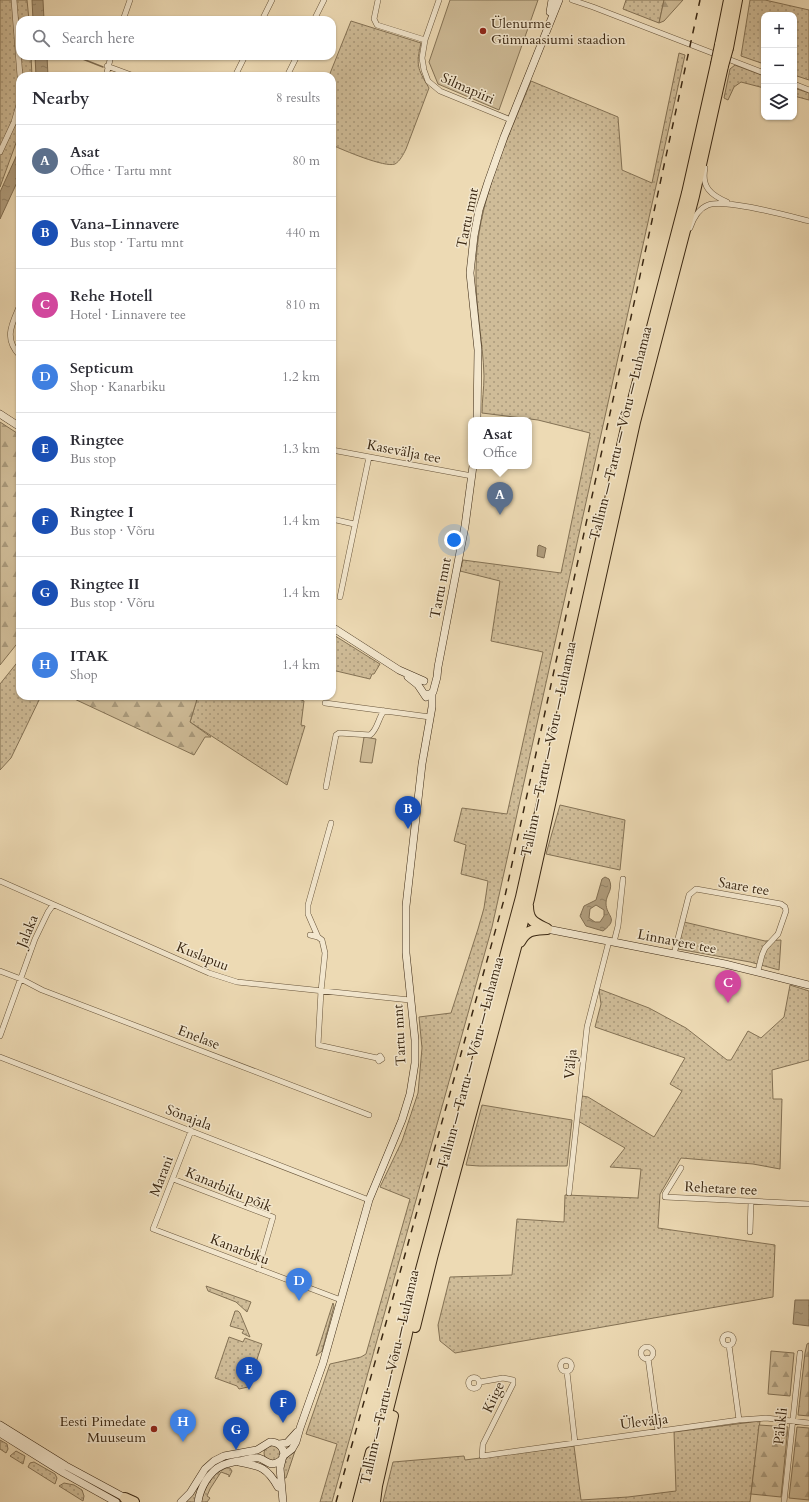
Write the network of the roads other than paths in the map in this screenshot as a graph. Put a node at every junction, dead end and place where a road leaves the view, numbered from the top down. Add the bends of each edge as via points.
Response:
1 (14, 0) edge
2 (130, 0) edge
3 (272, 0) edge
4 (324, 0) edge
5 (378, 0) edge
6 (439, 0) edge
7 (552, 0) edge
8 (559, 0) edge
9 (572, 0) edge
10 (580, 0) edge
11 (735, 2) edge
12 (593, 7) junction
13 (124, 16) edge
14 (264, 16) edge
15 (316, 16) edge
16 (16, 25) edge
17 (546, 32) junction
18 (425, 40) junction
19 (19, 60) edge
20 (109, 60) edge
21 (243, 60) edge
22 (295, 60) edge
23 (720, 65) junction
24 (107, 66) junction
25 (20, 72) edge
26 (106, 72) edge
27 (123, 72) edge
28 (237, 72) edge
29 (289, 72) edge
30 (761, 72) edge
31 (797, 85) edge
32 (809, 90) edge
33 (16, 115) edge
34 (512, 120) junction
35 (709, 135) junction
36 (0, 152) edge
37 (729, 204) junction
38 (809, 221) edge
39 (678, 257) junction
40 (16, 314) edge
41 (16, 351) edge
42 (0, 414) edge
43 (477, 417) edge
44 (16, 424) edge
45 (336, 451) edge
46 (369, 457) junction
47 (472, 469) edge
48 (472, 476) junction
49 (336, 520) edge
50 (354, 524) junction
51 (340, 597) dead end
52 (336, 630) edge
53 (438, 667) junction
54 (398, 670) junction
55 (426, 681) junction
56 (435, 686) junction
57 (426, 692) junction
58 (325, 703) dead end
59 (384, 711) junction
60 (430, 717) junction
61 (326, 787) dead end
62 (330, 823) dead end
63 (623, 879) dead end
64 (0, 881) edge
65 (529, 899) junction
66 (53, 905) junction
67 (547, 928) junction
68 (310, 935) dead end
69 (318, 937) junction
70 (612, 942) junction
71 (516, 951) junction
72 (674, 954) junction
73 (0, 971) edge
74 (758, 971) junction
75 (21, 979) junction
76 (809, 984) edge
77 (321, 991) junction
78 (410, 1000) junction
79 (0, 1036) edge
80 (0, 1056) edge
81 (377, 1058) dead end
82 (369, 1115) dead end
83 (191, 1131) junction
84 (681, 1168) dead end
85 (173, 1179) junction
86 (569, 1193) dead end
87 (369, 1200) junction
88 (751, 1201) junction
89 (809, 1204) edge
90 (153, 1229) joint
91 (750, 1232) dead end
92 (258, 1269) junction
93 (340, 1300) junction
94 (406, 1338) junction
95 (729, 1345) dead end
96 (800, 1353) dead end
97 (648, 1358) dead end
98 (567, 1372) dead end
99 (480, 1382) dead end
100 (739, 1420) junction
101 (793, 1421) junction
102 (809, 1423) edge
103 (0, 1425) edge
104 (300, 1428) junction
105 (658, 1431) junction
106 (0, 1433) edge
107 (575, 1443) junction
108 (279, 1444) junction
109 (263, 1447) junction
110 (482, 1456) joint
111 (282, 1458) junction
112 (237, 1462) junction
113 (266, 1462) junction
114 (278, 1487) junction
115 (122, 1501) edge
116 (137, 1502) edge
117 (181, 1502) edge
118 (198, 1502) edge
119 (278, 1502) edge
120 (283, 1502) edge
121 (358, 1502) edge
122 (367, 1502) edge
123 (375, 1502) edge
124 (784, 1502) edge

1 - 16 street
2 - 13 street
3 - 14 street
4 - 15 street
5 - 18 street via 374,19 377,25
6 - 18 street, Silmapiiri
7 - 17 street, Tartu mnt
8 - 17 street, Tartu mnt
9 - 12 street
10 - 12 street
11 - 23 highway, Tallinn — Tartu — Võru — Luhamaa, bridge
12 - 30 street
17 - 34 street, Tartu mnt
18 - 34 street, Silmapiiri via 422,58 428,81 432,85 440,91
19 - 25 street
20 - 24 street
21 - 28 street
22 - 29 street
23 - 35 highway, Tallinn — Tartu — Võru — Luhamaa
23 - 94 highway, Tallinn — Tartu — Võru — Luhamaa via 628,419 504,966 441,1192
24 - 26 street
24 - 27 street
31 - 32 street
33 - 36 street
34 - 43 street, Tartu mnt via 482,203 472,250 470,273 479,370
35 - 37 street via 704,171 705,185 714,197
35 - 39 highway, Tallinn — Tartu — Võru — Luhamaa
37 - 38 street
37 - 39 street via 713,203 702,208
39 - 65 highway, Tallinn — Tartu — Võru — Luhamaa via 635,422
40 - 41 street via 10,328 10,336
42 - 44 street
45 - 46 street, Kasevälja tee
46 - 48 street, Kasevälja tee
46 - 50 street
47 - 48 street, Tartu mnt
48 - 53 street, Tartu mnt via 464,533
49 - 50 street
50 - 51 street
52 - 54 street
53 - 55 street, Tartu mnt via 434,675
53 - 56 street, Tartu mnt
54 - 55 street
54 - 57 street
55 - 56 street via 433,682
55 - 57 street, Tartu mnt via 421,684
56 - 57 street, Tartu mnt via 434,690
57 - 60 street, Tartu mnt via 432,707
58 - 59 street
59 - 60 street
59 - 61 street via 370,735 336,735
60 - 78 street, Tartu mnt via 421,771 406,906
62 - 69 street via 308,905 308,914
63 - 70 street, Välja via 618,926
64 - 66 street, Kuslapuu
65 - 67 highway via 529,916 535,923
65 - 71 highway, Tallinn — Tartu — Võru — Luhamaa
66 - 75 street, Jalaka via 42,923
66 - 77 street, Kuslapuu via 208,973 237,982
67 - 70 street, Linnavere tee
67 - 71 highway via 526,933
68 - 69 street
69 - 77 street via 322,940 325,952
70 - 72 street, Linnavere tee
70 - 86 street, Välja via 586,1027
71 - 123 highway, Tallinn — Tartu — Võru — Luhamaa via 432,1258
72 - 74 street, Linnavere tee
72 - 74 street, Saare tee via 688,895 696,889 780,904 786,911 778,934 765,948
73 - 75 street, Enelase
74 - 76 street, Linnavere tee
75 - 79 street, Jalaka
75 - 82 street, Enelase via 42,990
77 - 78 street, Kuslapuu
77 - 81 street via 318,1045
78 - 87 street, Tartu mnt via 415,1040 415,1063 410,1094
80 - 83 street, Sõnajala
83 - 85 street, Marani
83 - 87 street, Sõnajala
84 - 88 street, Rehetare tee via 665,1196
85 - 90 street, Marani
85 - 92 street, Kanarbiku põik via 273,1217
87 - 93 street, Tartu mnt
88 - 89 street, Rehetare tee
88 - 91 street
90 - 92 street, Kanarbiku
92 - 93 street, Kanarbiku
93 - 104 street, Tartu mnt
94 - 121 highway via 401,1344
94 - 122 highway, Tallinn — Tartu — Võru — Luhamaa
95 - 100 street
96 - 101 street, Pähkli
97 - 105 street
98 - 107 street
99 - 110 street, Kiige via 508,1378 513,1380 514,1384 483,1444
100 - 101 street, Ülevälja via 766,1418
100 - 105 street, Ülevälja
101 - 102 street, Ülevälja
101 - 124 street, Pähkli
103 - 115 street
104 - 108 street via 290,1441
104 - 111 street, Tartu mnt via 294,1447
105 - 107 street, Ülevälja
106 - 115 street via 64,1473
107 - 110 street, Ülevälja
108 - 109 street via 270,1442
108 - 111 street via 283,1450
109 - 113 street via 261,1454
109 - 117 street via 224,1456 214,1461
111 - 113 street via 276,1464
111 - 120 street via 280,1468
112 - 113 street via 251,1458
112 - 114 street via 264,1468
112 - 118 street via 218,1467 209,1476 200,1491
113 - 114 street via 277,1477
114 - 119 street
115 - 116 street

